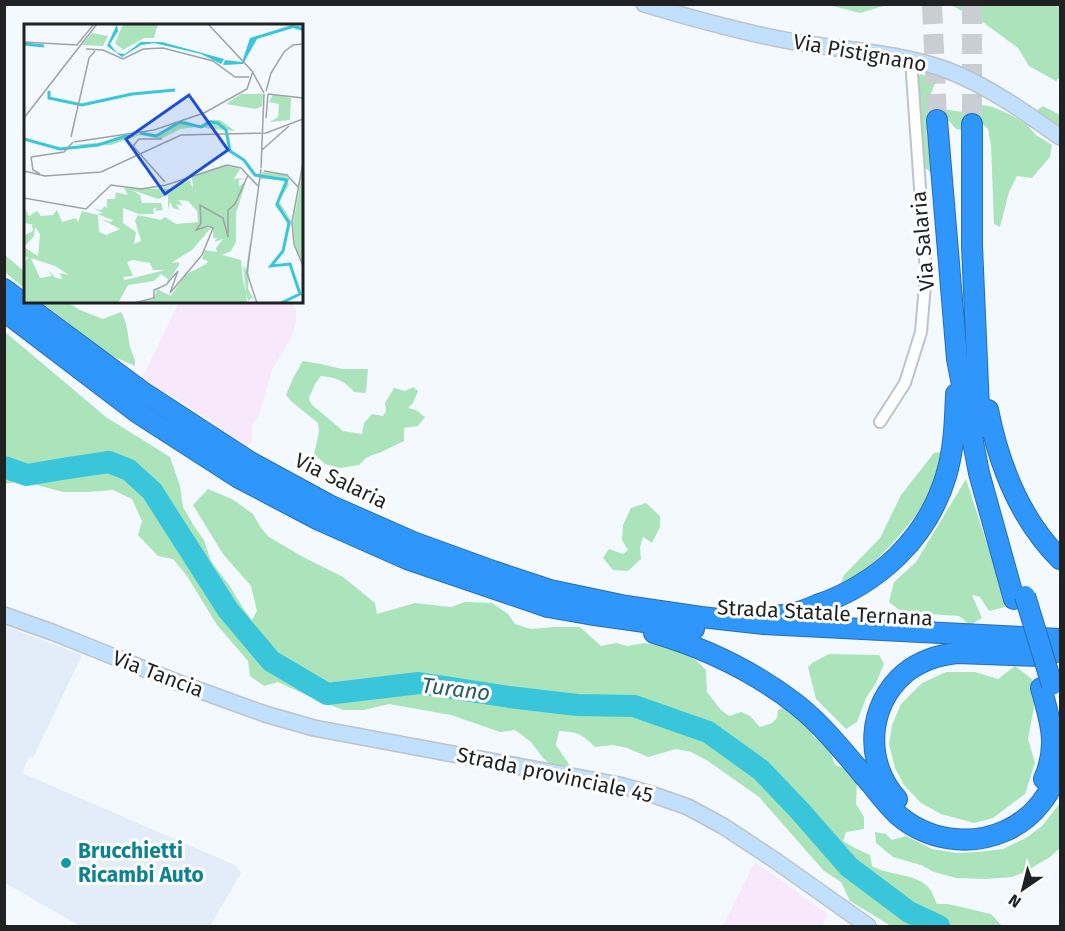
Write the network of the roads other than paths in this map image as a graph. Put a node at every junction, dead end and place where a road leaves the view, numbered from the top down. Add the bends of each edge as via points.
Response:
1 (644, 4) edge
2 (910, 60) junction
3 (937, 120) tunnel mouth
4 (972, 124) tunnel mouth
5 (1060, 137) edge
6 (4, 289) edge
7 (4, 311) edge
8 (957, 359) junction
9 (977, 359) junction
10 (880, 422) dead end
11 (1060, 559) edge
12 (1020, 597) junction
13 (588, 614) junction
14 (4, 615) edge
15 (701, 617) junction
16 (1060, 639) edge
17 (1060, 650) edge
18 (1046, 687) junction
19 (1060, 715) edge
20 (314, 728) joint
21 (1060, 763) edge
22 (868, 927) edge

1 - 2 main road, Via Pistignano via 759,36
2 - 5 main road, Via Pistignano via 987,88
2 - 10 street via 926,273 921,332 905,383
3 - 8 highway, Via Salaria
4 - 9 highway
6 - 15 highway, Via Salaria via 144,393 250,462 329,505 412,542 550,590
7 - 13 highway, Via Salaria via 138,412 239,478 407,559 548,607
8 - 12 highway via 992,524
8 - 15 highway via 953,446 946,477 929,515 893,562 851,591 795,614
9 - 11 highway via 1006,477 1035,528
9 - 12 highway via 984,441
12 - 18 highway
13 - 17 highway, Strada Statale Ternana via 710,632
13 - 21 highway via 686,644 765,683 827,732 898,814 938,836 975,840 1010,829 1030,816 1045,799
14 - 20 main road, Via Tancia via 265,714
15 - 16 highway, Strada Statale Ternana via 764,624
17 - 18 highway via 1040,656 950,653 905,673 882,701 875,726 877,763 887,786 912,812 943,827 979,829 1014,815 1041,786 1050,762 1052,727
18 - 19 highway
20 - 22 main road, Strada provinciale 45 via 619,785 688,807 776,861

